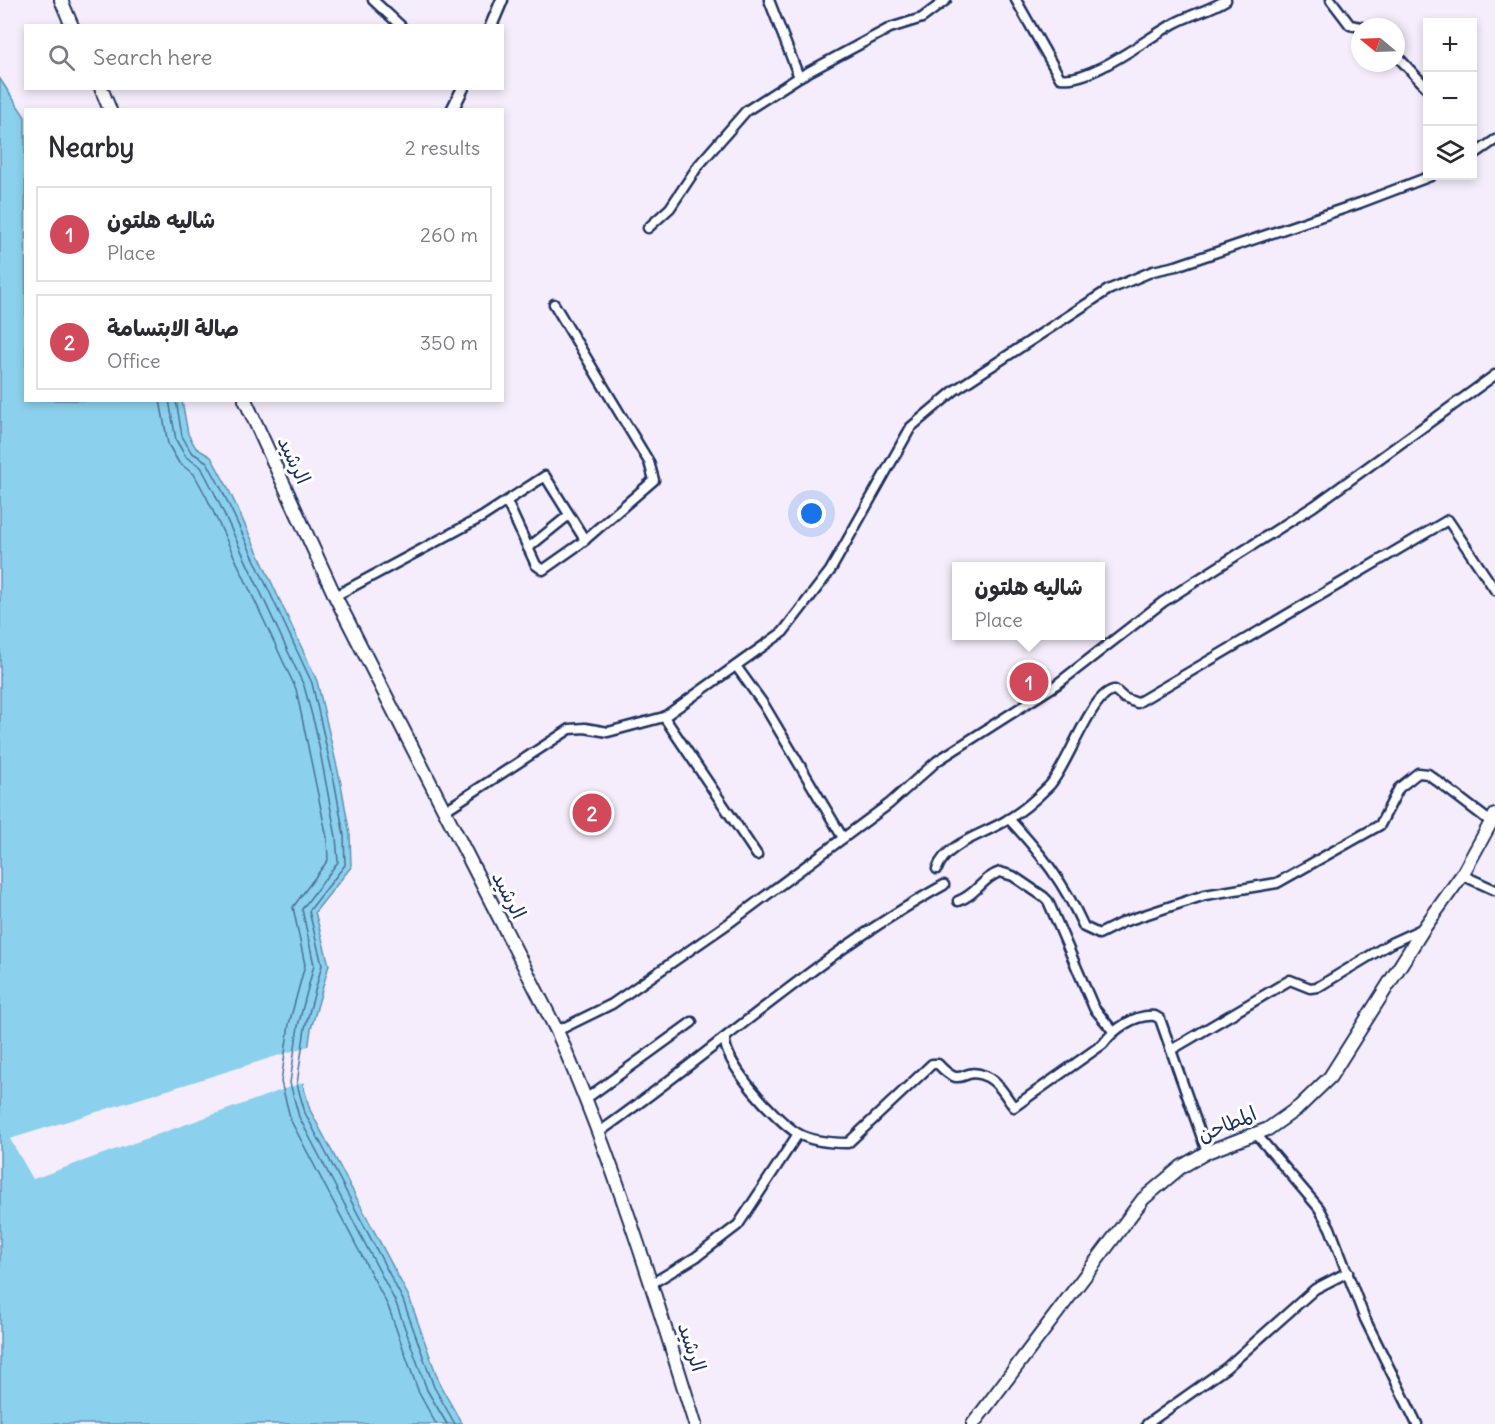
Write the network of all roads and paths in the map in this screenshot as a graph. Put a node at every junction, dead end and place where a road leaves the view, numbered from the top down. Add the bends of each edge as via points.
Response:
1 (61, 0) edge
2 (373, 0) edge
3 (502, 0) edge
4 (769, 0) edge
5 (946, 0) edge
6 (1016, 0) edge
7 (1226, 0) edge
8 (1331, 0) edge
9 (71, 24) edge
10 (399, 24) edge
11 (492, 24) edge
12 (1351, 25) edge
13 (1405, 65) edge
14 (799, 76) junction
15 (1423, 84) edge
16 (101, 90) edge
17 (462, 90) edge
18 (109, 108) edge
19 (453, 108) edge
20 (1495, 140) edge
21 (1477, 149) edge
22 (1423, 179) edge
23 (648, 228) dead end
24 (554, 304) dead end
25 (1495, 375) edge
26 (246, 402) edge
27 (507, 502) junction
28 (569, 515) junction
29 (585, 540) junction
30 (528, 548) junction
31 (1495, 590) edge
32 (335, 596) junction
33 (736, 666) junction
34 (664, 717) junction
35 (444, 811) junction
36 (1493, 818) edge
37 (1009, 819) junction
38 (843, 838) junction
39 (758, 855) dead end
40 (937, 869) dead end
41 (1462, 875) junction
42 (944, 885) dead end
43 (1495, 890) edge
44 (958, 901) dead end
45 (1424, 928) junction
46 (692, 1022) dead end
47 (557, 1030) junction
48 (1113, 1031) junction
49 (725, 1038) junction
50 (1170, 1050) junction
51 (587, 1098) junction
52 (598, 1132) junction
53 (798, 1134) junction
54 (1257, 1135) junction
55 (1207, 1152) junction
56 (1348, 1272) junction
57 (651, 1284) junction
58 (695, 1424) edge
59 (973, 1424) edge
60 (1146, 1424) edge
61 (1417, 1424) edge

1 - 9 main road
2 - 10 street
3 - 11 street
4 - 14 street
5 - 14 street via 922,18 890,28
6 - 7 street via 1060,78 1068,80
8 - 12 street
13 - 15 street
14 - 23 street via 746,111 698,166 670,208
16 - 18 main road
17 - 19 street
20 - 21 street
22 - 33 street via 1108,290 955,390 911,427 830,571 788,628
24 - 29 street via 649,462 654,480
25 - 38 street via 1314,506 1162,602 1056,685 937,761
26 - 32 main road, الرشيد
27 - 28 street via 545,476
27 - 30 street
27 - 32 street
28 - 29 street
28 - 30 street
29 - 30 street via 543,570 538,568
31 - 37 street via 1448,520 1137,703 1115,690 1105,693 1051,784
32 - 35 main road, الرشيد
33 - 34 street
33 - 38 street via 764,705
34 - 35 street via 608,732 570,729
34 - 39 street
35 - 47 main road, الرشيد
36 - 37 street via 1428,774 1418,773 1399,788 1380,825 1277,884 1205,895 1099,934 1083,927 1062,883
36 - 41 main road, المطاحن
37 - 40 street via 953,849 940,859
38 - 47 street via 612,1004
41 - 43 street
41 - 45 main road, المطاحن
42 - 49 street via 849,945
44 - 48 street via 1000,872 1044,897 1094,1008
45 - 50 street via 1318,987 1290,980
45 - 54 main road, المطاحن via 1330,1077 1299,1107
46 - 51 street
47 - 51 main road, الرشيد
48 - 50 street via 1155,1016 1160,1019
48 - 53 street via 1103,1044 1014,1107 990,1078 976,1073 950,1077 936,1063 848,1143
49 - 52 street
49 - 53 street via 726,1052 738,1072
50 - 55 street
51 - 52 main road, الرشيد
52 - 57 main road, الرشيد
53 - 57 street via 738,1225
54 - 55 main road, المطاحن
54 - 56 street via 1319,1208
55 - 59 main road, المطاحن via 1180,1167 1134,1209
56 - 60 street via 1315,1288 1226,1368
56 - 61 street via 1365,1319
57 - 58 main road, الرشيد

